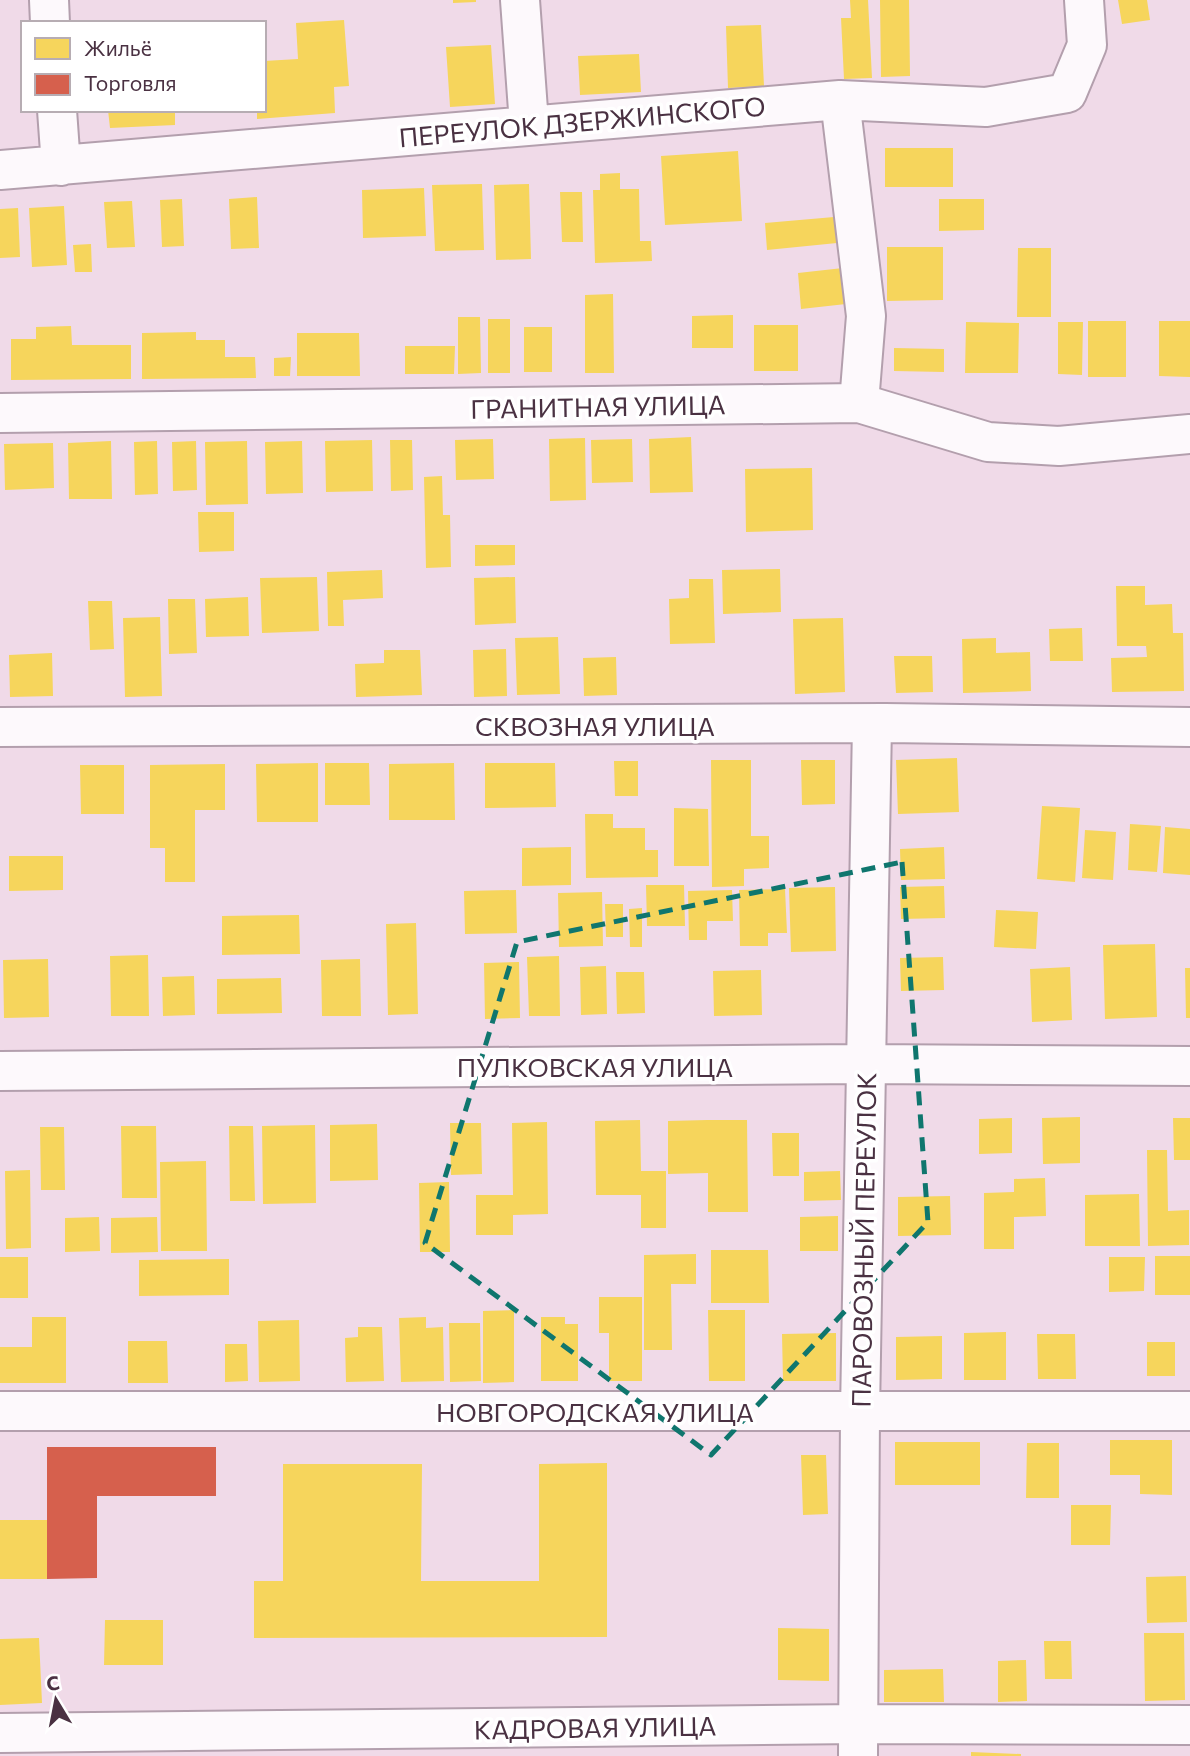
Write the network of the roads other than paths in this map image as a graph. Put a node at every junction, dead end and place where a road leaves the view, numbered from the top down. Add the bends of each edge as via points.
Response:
1 (49, 0) edge
2 (520, 0) edge
3 (1084, 0) edge
4 (50, 21) edge
5 (840, 100) junction
6 (57, 112) edge
7 (529, 124) junction
8 (61, 166) junction
9 (0, 170) edge
10 (859, 402) junction
11 (0, 414) edge
12 (1190, 434) edge
13 (872, 724) junction
14 (0, 727) edge
15 (1190, 727) edge
16 (865, 1064) junction
17 (1190, 1066) edge
18 (0, 1071) edge
19 (0, 1411) edge
20 (1190, 1411) edge
21 (860, 1412) junction
22 (1190, 1725) edge
23 (0, 1733) edge
24 (859, 1740) edge

1 - 4 street
2 - 7 street
3 - 5 street, ПЕРЕУЛОК ДЗЕРЖИНСКОГО via 1087,45 1067,93 986,107
5 - 7 street, ПЕРЕУЛОК ДЗЕРЖИНСКОГО
5 - 10 street via 866,316
6 - 8 street
7 - 8 street, ПЕРЕУЛОК ДЗЕРЖИНСКОГО
8 - 9 street, ПЕРЕУЛОК ДЗЕРЖИНСКОГО
10 - 11 street, ГРАНИТНАЯ УЛИЦА
10 - 12 street, ГРАНИТНАЯ УЛИЦА via 988,442 1059,446
13 - 14 street, СКВОЗНАЯ УЛИЦА
13 - 15 street, СКВОЗНАЯ УЛИЦА
13 - 16 street, ПАРОВОЗНЫЙ ПЕРЕУЛОК
16 - 17 street, ПУЛКОВСКАЯ УЛИЦА
16 - 18 street, ПУЛКОВСКАЯ УЛИЦА
16 - 21 street, ПАРОВОЗНЫЙ ПЕРЕУЛОК
19 - 21 street, НОВГОРОДСКАЯ УЛИЦА
20 - 21 street, НОВГОРОДСКАЯ УЛИЦА
21 - 24 street, ПАРОВОЗНЫЙ ПЕРЕУЛОК
22 - 24 street, КАДРОВАЯ УЛИЦА
23 - 24 street, КАДРОВАЯ УЛИЦА

